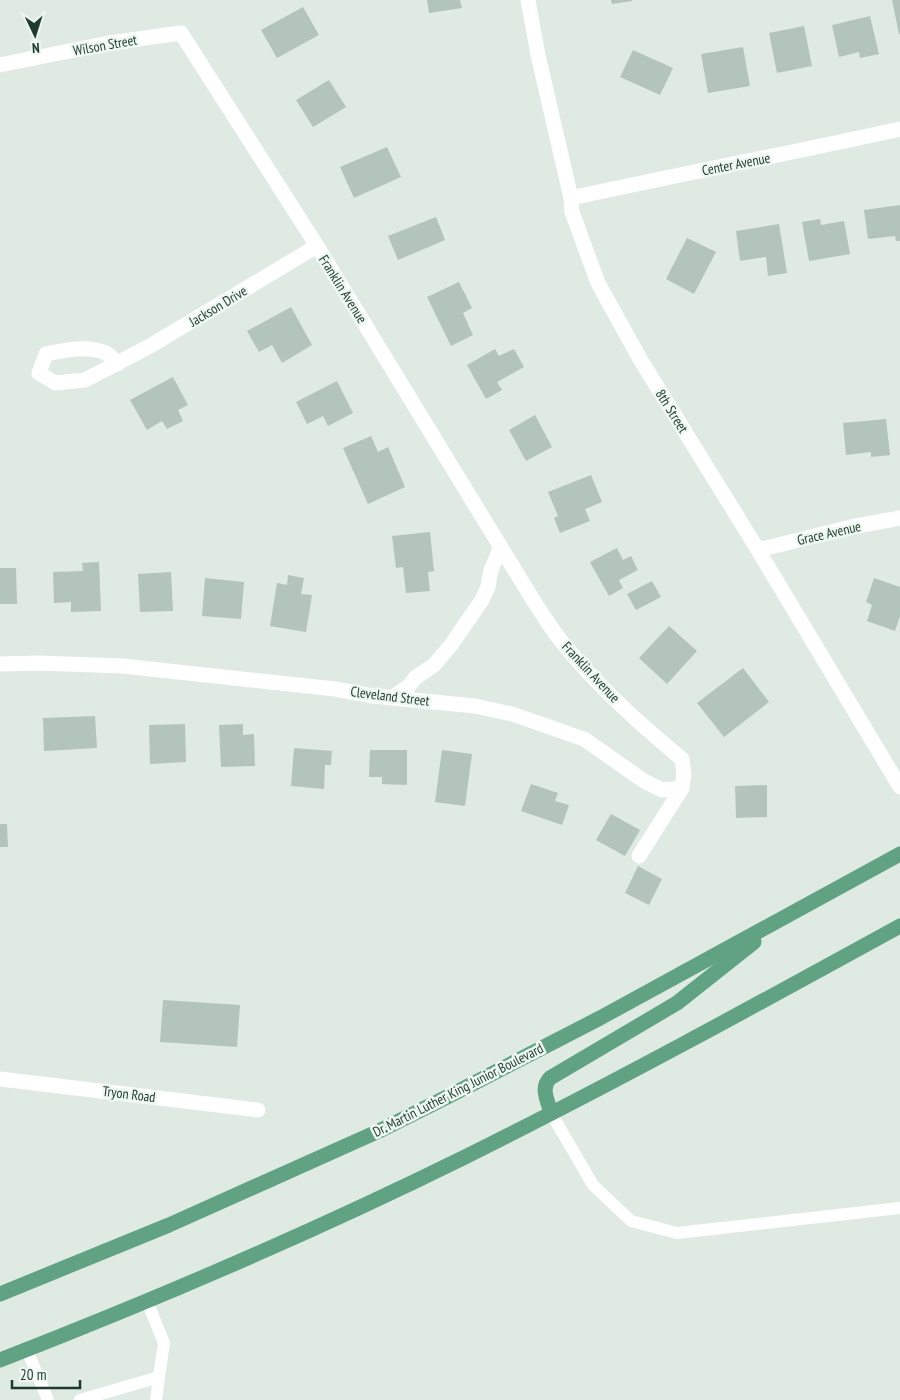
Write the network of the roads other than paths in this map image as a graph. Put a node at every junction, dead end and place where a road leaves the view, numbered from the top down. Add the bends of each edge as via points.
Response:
1 (528, 0) edge
2 (181, 33) joint
3 (0, 65) edge
4 (900, 129) edge
5 (572, 198) junction
6 (317, 246) junction
7 (118, 364) dead end
8 (900, 518) edge
9 (501, 547) junction
10 (758, 550) junction
11 (0, 664) edge
12 (394, 697) junction
13 (900, 787) edge
14 (682, 788) junction
15 (900, 854) edge
16 (639, 856) dead end
17 (789, 915) junction
18 (900, 926) edge
19 (0, 1079) edge
20 (258, 1110) dead end
21 (551, 1113) junction
22 (900, 1208) edge
23 (0, 1294) edge
24 (147, 1301) junction
25 (27, 1350) junction
26 (0, 1360) edge
27 (160, 1377) junction
28 (48, 1400) edge
29 (80, 1400) edge
30 (156, 1400) edge

1 - 5 street, 8th Street
2 - 3 street, Wilson Street via 109,42
2 - 6 street, Franklin Avenue
4 - 5 street, Center Avenue
5 - 10 street, 8th Street via 572,212 598,283 640,359
6 - 7 street, Jackson Drive
6 - 9 street, Franklin Avenue
8 - 10 street, Grace Avenue
9 - 12 street via 482,600 451,645 434,665
9 - 14 street, Franklin Avenue via 562,642 599,683 682,760
10 - 13 street, 8th Street
11 - 12 street, Cleveland Street via 123,666
12 - 14 street, Cleveland Street via 475,706 512,714 584,739 662,790
14 - 16 street
15 - 17 main road, Dr. Martin Luther King Junior Boulevard
17 - 21 main road via 678,1003 550,1078 544,1091
17 - 23 main road, Dr. Martin Luther King Junior Boulevard via 600,1018 379,1131 169,1225
18 - 21 main road
19 - 20 street, Tryon Road
21 - 22 lane via 593,1185 631,1220 677,1233
21 - 24 main road via 335,1219
24 - 25 main road
24 - 27 lane via 164,1343
25 - 26 main road
25 - 28 lane
27 - 29 lane
27 - 30 lane

